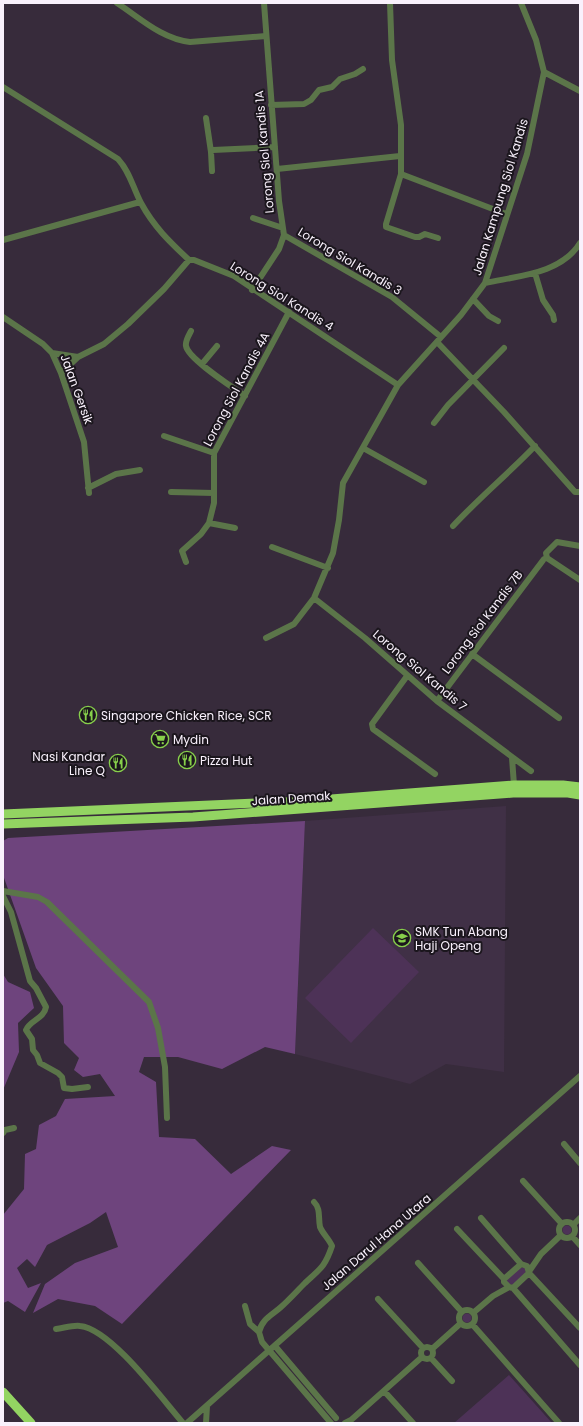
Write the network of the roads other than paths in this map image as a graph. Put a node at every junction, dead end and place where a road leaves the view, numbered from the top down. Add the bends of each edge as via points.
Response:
1 (117, 3) edge
2 (264, 3) edge
3 (390, 3) edge
4 (521, 3) edge
5 (266, 36) junction
6 (363, 69) dead end
7 (544, 72) junction
8 (3, 87) edge
9 (580, 91) edge
10 (271, 105) junction
11 (206, 118) dead end
12 (275, 146) junction
13 (211, 152) junction
14 (400, 156) junction
15 (277, 169) junction
16 (212, 171) dead end
17 (401, 174) junction
18 (140, 202) junction
19 (506, 214) junction
20 (253, 218) dead end
21 (284, 232) junction
22 (438, 238) dead end
23 (4, 239) edge
24 (580, 243) edge
25 (574, 253) junction
26 (580, 257) edge
27 (189, 260) junction
28 (535, 273) junction
29 (485, 283) junction
30 (252, 290) junction
31 (473, 299) junction
32 (289, 312) junction
33 (3, 317) edge
34 (554, 320) dead end
35 (498, 321) dead end
36 (191, 331) dead end
37 (439, 339) junction
38 (217, 346) dead end
39 (504, 348) dead end
40 (52, 353) junction
41 (78, 357) junction
42 (202, 364) junction
43 (61, 373) junction
44 (473, 379) junction
45 (398, 385) junction
46 (245, 396) junction
47 (434, 423) dead end
48 (164, 436) dead end
49 (535, 446) junction
50 (363, 448) junction
51 (214, 453) junction
52 (140, 470) dead end
53 (424, 482) dead end
54 (172, 492) dead end
55 (580, 492) edge
56 (214, 493) junction
57 (209, 523) junction
58 (453, 526) dead end
59 (235, 528) dead end
60 (580, 546) edge
61 (272, 547) dead end
62 (547, 558) junction
63 (186, 562) dead end
64 (328, 568) junction
65 (580, 580) edge
66 (314, 598) junction
67 (266, 638) dead end
68 (472, 654) junction
69 (407, 676) junction
70 (437, 701) junction
71 (559, 718) dead end
72 (512, 758) junction
73 (531, 771) dead end
74 (435, 774) dead end
75 (514, 785) junction
76 (580, 787) edge
77 (580, 795) edge
78 (3, 814) edge
79 (3, 824) edge
80 (3, 891) edge
81 (3, 896) edge
82 (580, 1076) edge
83 (88, 1087) dead end
84 (167, 1118) dead end
85 (14, 1128) dead end
86 (3, 1133) edge
87 (564, 1144) dead end
88 (580, 1162) edge
89 (523, 1181) dead end
90 (314, 1202) dead end
91 (480, 1218) dead end
92 (580, 1218) edge
93 (562, 1224) junction
94 (572, 1225) junction
95 (457, 1229) dead end
96 (561, 1235) junction
97 (572, 1236) junction
98 (580, 1245) edge
99 (541, 1254) junction
100 (418, 1263) dead end
101 (522, 1264) junction
102 (529, 1272) junction
103 (504, 1280) junction
104 (511, 1287) junction
105 (493, 1296) junction
106 (378, 1299) dead end
107 (245, 1306) dead end
108 (462, 1312) junction
109 (473, 1313) junction
110 (461, 1323) junction
111 (472, 1324) junction
112 (580, 1328) edge
113 (56, 1329) dead end
114 (258, 1332) junction
115 (275, 1346) junction
116 (423, 1348) junction
117 (432, 1349) junction
118 (269, 1351) junction
119 (422, 1357) junction
120 (432, 1358) junction
121 (580, 1365) edge
122 (452, 1381) dead end
123 (384, 1391) junction
124 (3, 1392) edge
125 (207, 1406) junction
126 (336, 1418) junction
127 (30, 1423) edge
128 (183, 1423) edge
129 (187, 1423) edge
130 (206, 1423) edge
131 (331, 1423) edge
132 (345, 1423) edge
133 (413, 1423) edge
134 (559, 1423) edge

1 - 5 street via 162,34 178,41
2 - 5 street, Lorong Siol Kandis 1A
3 - 14 street via 392,60 401,125
4 - 7 street, Jalan Kampung Siol Kandis via 536,40
5 - 10 street, Lorong Siol Kandis 1A
6 - 10 street via 340,79 332,87 319,90 304,104
7 - 9 street
7 - 19 street, Jalan Kampung Siol Kandis via 527,154
8 - 18 street, Lorong Siol Kandis 4 via 118,159 125,166
10 - 12 street, Lorong Siol Kandis 1A
11 - 13 street
12 - 13 street
12 - 15 street, Lorong Siol Kandis 1A
13 - 16 street
14 - 15 street
14 - 17 street
15 - 21 street, Lorong Siol Kandis 1A
17 - 19 street
17 - 22 street via 386,227 415,237 425,234
18 - 23 street
18 - 27 street, Lorong Siol Kandis 4 via 156,228
19 - 29 street, Jalan Kampung Siol Kandis
20 - 21 street, Lorong Siol Kandis 3
21 - 30 street, Lorong Siol Kandis 1A via 279,249
21 - 37 street, Lorong Siol Kandis 3 via 392,297
24 - 25 street
25 - 26 street
25 - 28 street via 557,264
27 - 30 street, Lorong Siol Kandis 4 via 228,273
27 - 41 street via 128,324 104,344
28 - 29 street
28 - 34 street via 543,300 554,315
29 - 31 street, Jalan Kampung Siol Kandis
30 - 32 street, Lorong Siol Kandis 4
31 - 35 street via 489,316
31 - 37 street, Jalan Kampung Siol Kandis
32 - 45 street, Lorong Siol Kandis 4
32 - 46 street, Lorong Siol Kandis 4A
33 - 40 street, Jalan Gersik
36 - 42 street via 186,348
37 - 44 street, Lorong Siol Kandis 3
37 - 45 street, Jalan Kampung Siol Kandis
38 - 42 street
39 - 44 street
40 - 41 street
40 - 43 street, Jalan Gersik
41 - 43 street
42 - 46 street
43 - 52 street, Jalan Gersik via 84,442 89,490 116,474
44 - 47 street via 438,415
44 - 49 street, Lorong Siol Kandis 3
45 - 50 street, Jalan Kampung Siol Kandis
46 - 51 street, Lorong Siol Kandis 4A
48 - 51 street
49 - 55 street, Lorong Siol Kandis 3 via 575,492
49 - 58 street
50 - 53 street
50 - 64 street, Jalan Kampung Siol Kandis via 343,483 339,520
51 - 56 street, Lorong Siol Kandis 4A
54 - 56 street
56 - 57 street, Lorong Siol Kandis 4A
57 - 59 street
57 - 63 street, Lorong Siol Kandis 4A via 202,534 183,550
60 - 62 street, Lorong Siol Kandis 7B via 556,542 546,553
61 - 64 street
62 - 65 street
62 - 68 street, Lorong Siol Kandis 7B via 539,564
64 - 66 street, Jalan Kampung Siol Kandis
66 - 67 street, Jalan Kampung Siol Kandis via 294,624
66 - 69 street, Lorong Siol Kandis 7 via 365,638
68 - 70 street, Lorong Siol Kandis 7B
68 - 71 street
69 - 70 street, Lorong Siol Kandis 7
69 - 74 street via 372,724 373,729
70 - 72 street, Lorong Siol Kandis 7
72 - 73 street, Lorong Siol Kandis 7
72 - 75 street
75 - 76 highway, Jalan Demak
75 - 78 highway, Jalan Demak via 305,802
77 - 79 highway, Jalan Demak via 513,793 193,817
80 - 84 street via 38,897 47,902 149,1002 158,1028 165,1067
81 - 83 street via 11,912 30,981 46,1007 43,1015 26,1030 32,1039 33,1050 40,1063 62,1077 64,1088 72,1090
82 - 115 street, Jalan Darul Hana Utara
85 - 86 street
87 - 88 street
89 - 93 street
90 - 114 street via 318,1207 320,1225 332,1246 330,1253 317,1273 279,1309 264,1319
91 - 101 street
92 - 94 street
93 - 94 street via 568,1222
93 - 96 street via 559,1230
94 - 97 street
95 - 103 street
96 - 97 street via 568,1238
96 - 99 street
97 - 98 street
99 - 101 street
99 - 102 street
100 - 108 street
101 - 102 street
101 - 103 street
102 - 104 street
102 - 112 street
103 - 104 street
103 - 105 street
104 - 105 street
104 - 121 street
105 - 109 street
106 - 116 street
107 - 114 street via 250,1324
108 - 109 street
108 - 110 street via 459,1317
109 - 111 street
110 - 111 street via 466,1326
110 - 117 street
111 - 134 street
113 - 128 street via 80,1325 97,1330 113,1342
114 - 118 street
115 - 118 street, Jalan Darul Hana Utara
115 - 126 street
116 - 117 street
116 - 119 street
117 - 120 street
118 - 125 street, Jalan Darul Hana Utara
118 - 131 street
119 - 120 street
119 - 123 street
120 - 122 street
123 - 132 street
123 - 133 street
124 - 127 highway
125 - 129 street, Jalan Darul Hana Utara
125 - 130 street
126 - 131 street
126 - 132 street

